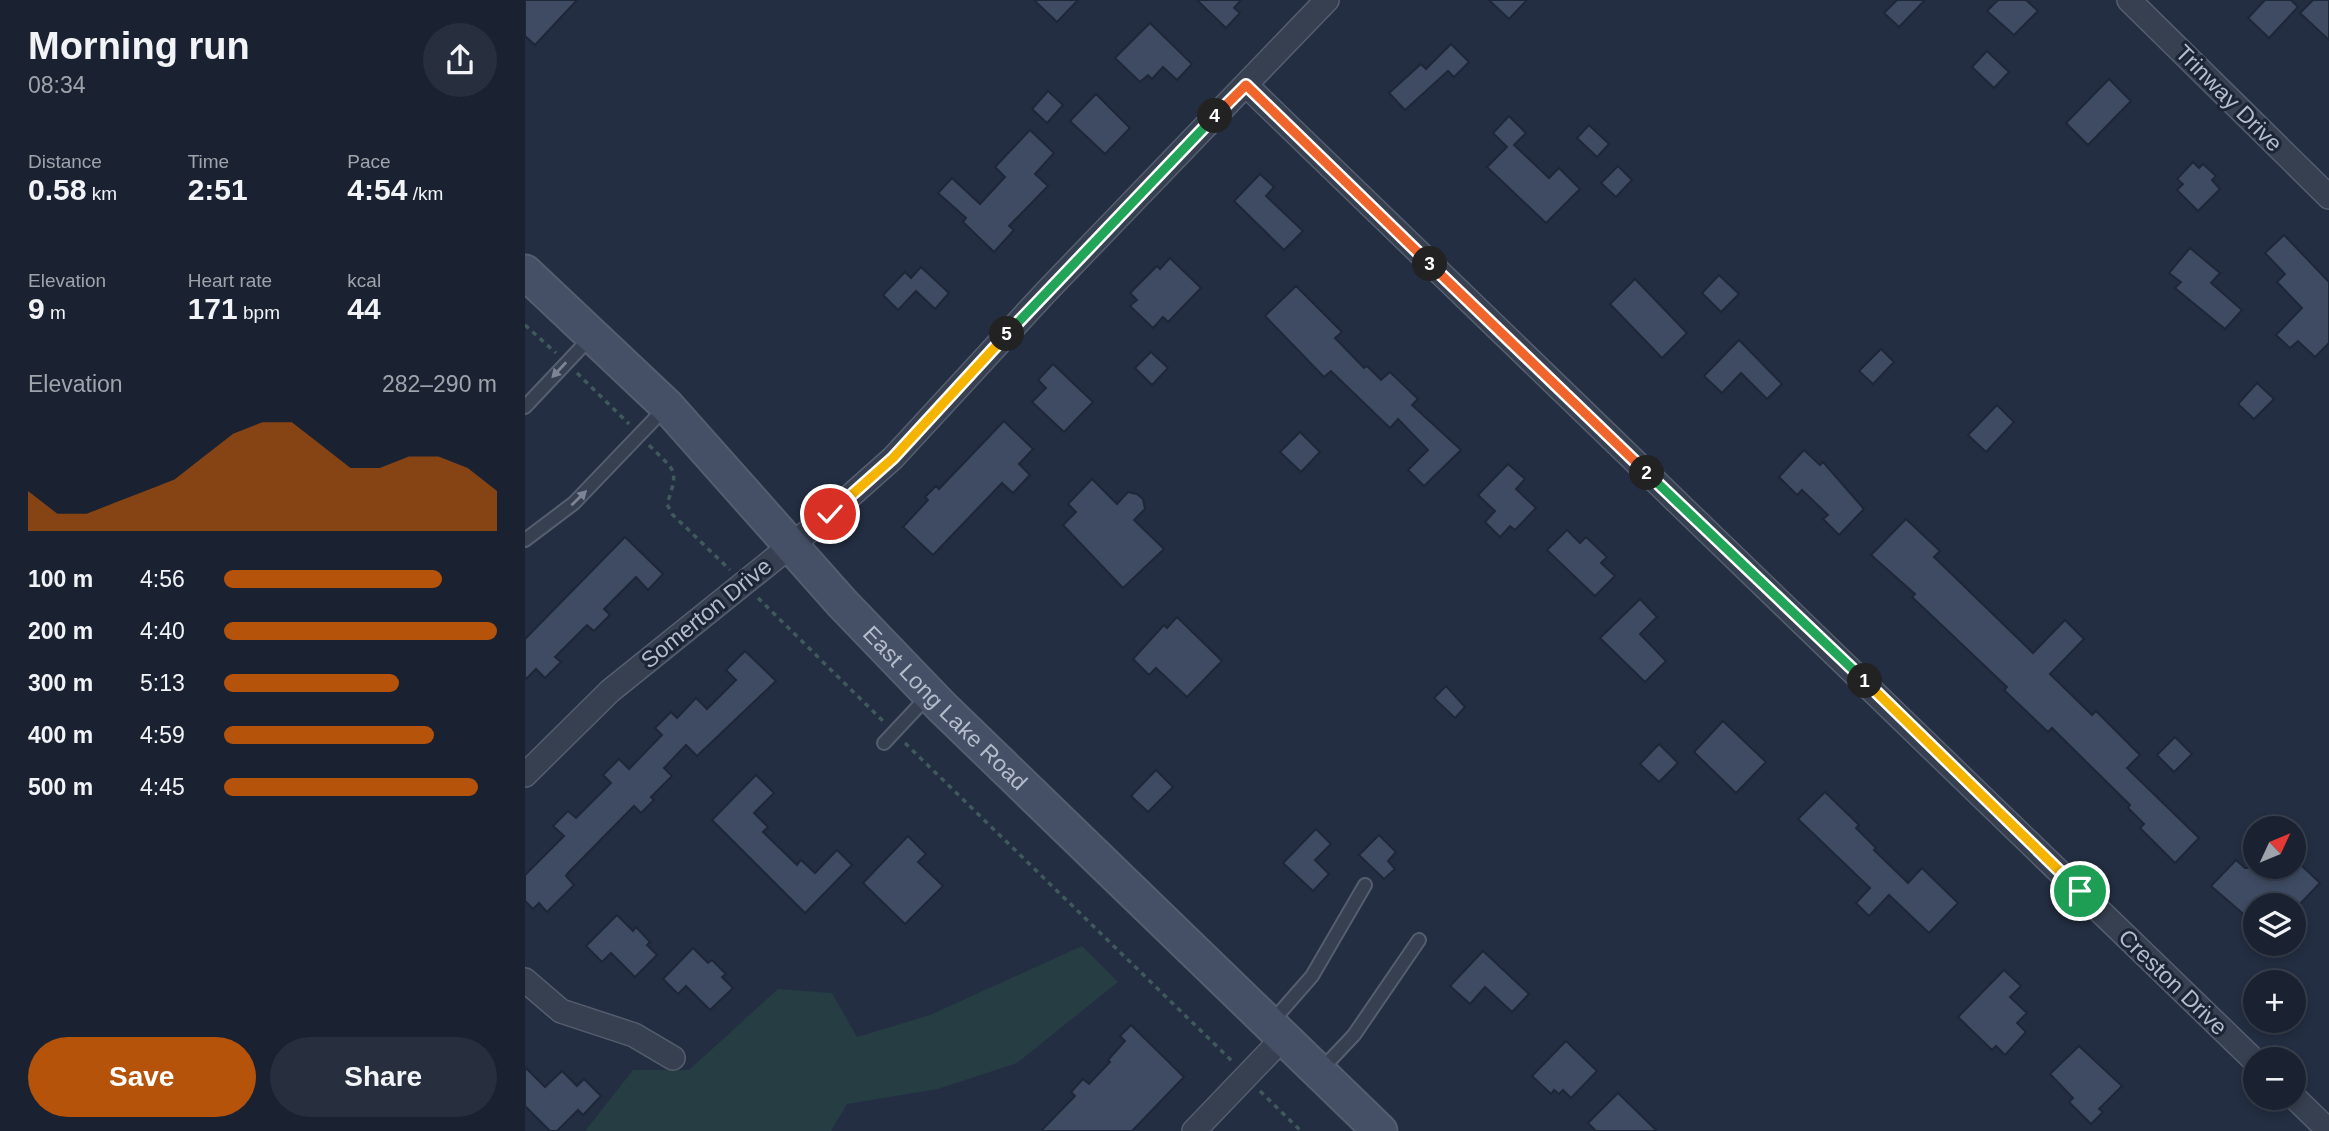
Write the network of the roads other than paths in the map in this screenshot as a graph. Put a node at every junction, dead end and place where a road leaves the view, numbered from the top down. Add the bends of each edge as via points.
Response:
1 (1327, 0) edge
2 (2129, 0) edge
3 (1246, 85) junction
4 (2329, 197) edge
5 (525, 272) edge
6 (593, 334) junction
7 (667, 406) junction
8 (525, 407) edge
9 (525, 540) edge
10 (792, 545) junction
11 (930, 694) junction
12 (884, 743) dead end
13 (525, 775) edge
14 (1365, 885) dead end
15 (1419, 940) dead end
16 (525, 979) edge
17 (1277, 1031) junction
18 (2243, 1049) edge
19 (673, 1058) dead end
20 (1319, 1073) junction
21 (2306, 1109) edge
22 (1193, 1131) edge
23 (1380, 1131) edge
24 (2329, 1131) edge

1 - 3 street, Somerton Drive
2 - 4 street, Trinway Drive
3 - 10 street, Somerton Drive via 893,458
3 - 18 street, Creston Drive
5 - 6 main road, East Long Lake Road
6 - 7 main road, East Long Lake Road
6 -> 8 lane
9 -> 7 lane via 574,503
7 - 10 main road, East Long Lake Road
10 - 11 main road, East Long Lake Road
10 - 13 street, Somerton Drive via 618,684
11 - 12 lane
11 - 17 main road, East Long Lake Road
14 - 17 lane
15 - 20 lane via 1353,1035
16 - 19 street via 561,1010 634,1035
17 - 20 main road, East Long Lake Road
17 - 22 street
20 - 23 main road, East Long Lake Road
21 - 24 street

